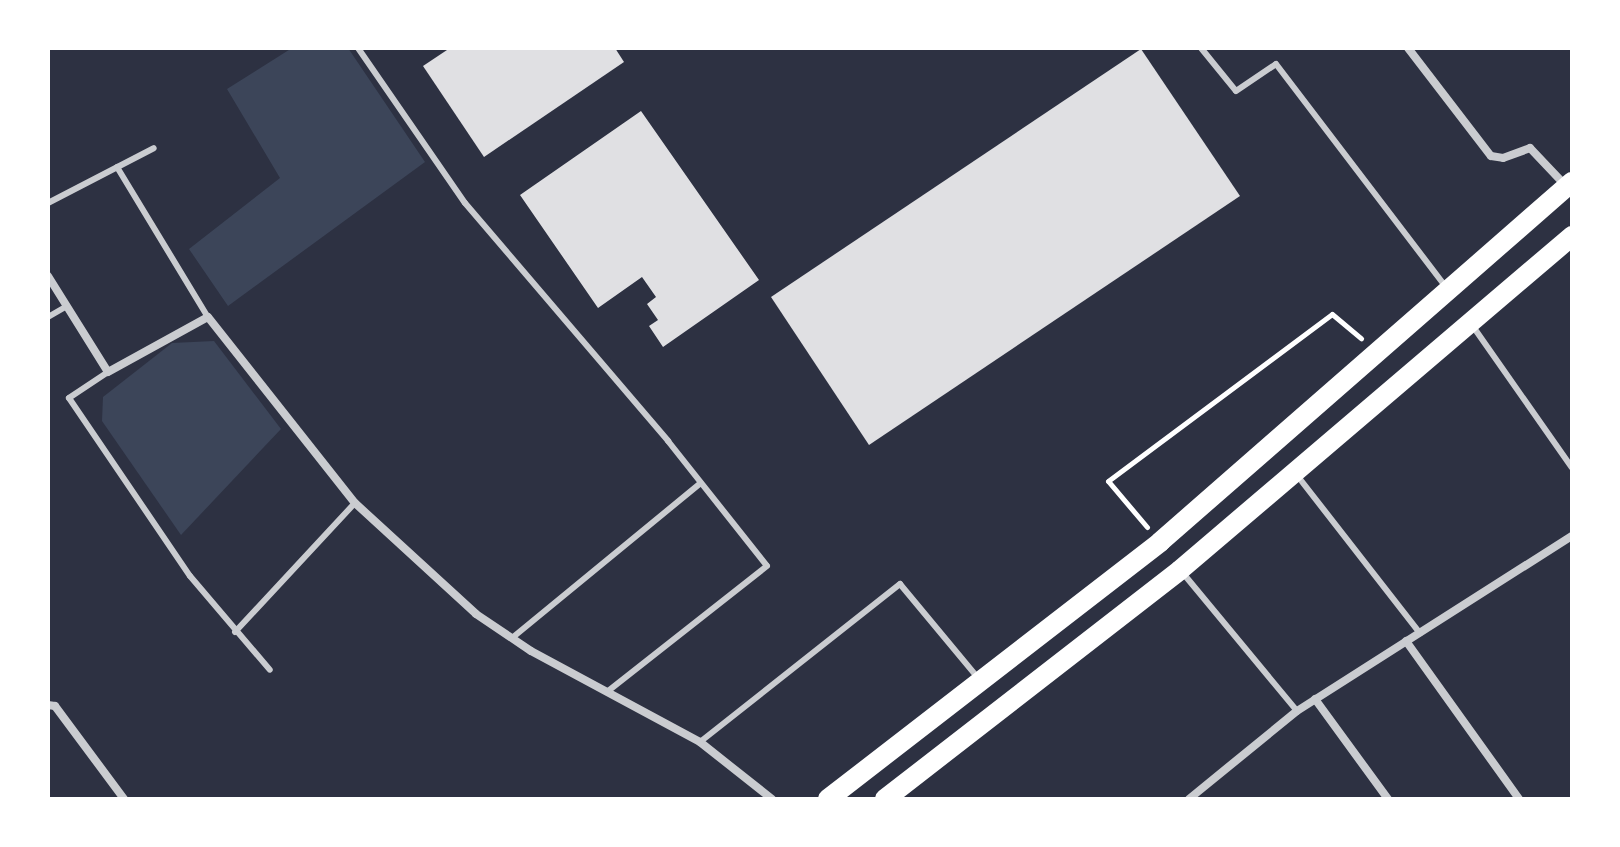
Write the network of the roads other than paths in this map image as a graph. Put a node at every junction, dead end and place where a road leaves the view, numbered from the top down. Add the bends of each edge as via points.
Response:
1 (358, 48) edge
2 (1201, 48) edge
3 (1408, 48) edge
4 (154, 148) dead end
5 (117, 167) junction
6 (1570, 187) edge
7 (48, 203) edge
8 (1572, 236) edge
9 (48, 276) edge
10 (1450, 293) junction
11 (67, 306) junction
12 (48, 317) edge
13 (208, 317) junction
14 (1470, 322) junction
15 (108, 372) junction
16 (1572, 468) edge
17 (1296, 474) junction
18 (701, 483) junction
19 (355, 503) junction
20 (1572, 536) edge
21 (1180, 570) junction
22 (235, 632) junction
23 (1420, 633) junction
24 (512, 638) junction
25 (1406, 641) junction
26 (270, 670) dead end
27 (981, 681) junction
28 (607, 692) junction
29 (1315, 699) junction
30 (48, 705) edge
31 (1297, 711) junction
32 (700, 742) junction
33 (124, 799) edge
34 (772, 799) edge
35 (828, 799) edge
36 (885, 799) edge
37 (1189, 799) edge
38 (1388, 799) edge
39 (1519, 799) edge

1 - 18 lane via 465,203
2 - 10 lane via 1236,91 1276,64
3 - 6 street via 1491,156 1503,158 1530,148
4 - 5 lane
5 - 7 lane
5 - 13 lane
6 - 10 main road
8 - 14 main road
9 - 11 street
10 - 27 main road via 1160,542
11 - 12 lane
11 - 15 street
13 - 15 street
13 - 19 street
14 - 16 lane
14 - 17 main road
15 - 22 lane via 69,398 190,576
17 - 21 main road
17 - 23 lane
18 - 24 lane
18 - 28 lane via 767,566
19 - 22 lane
19 - 24 street via 476,614
20 - 23 street
21 - 31 lane
21 - 36 main road
22 - 26 lane
23 - 25 street
24 - 28 street
25 - 29 street
25 - 39 street
27 - 32 lane via 900,584
27 - 35 main road
28 - 32 street
29 - 31 street
29 - 38 street
30 - 33 street via 55,706
31 - 37 street
32 - 34 street

